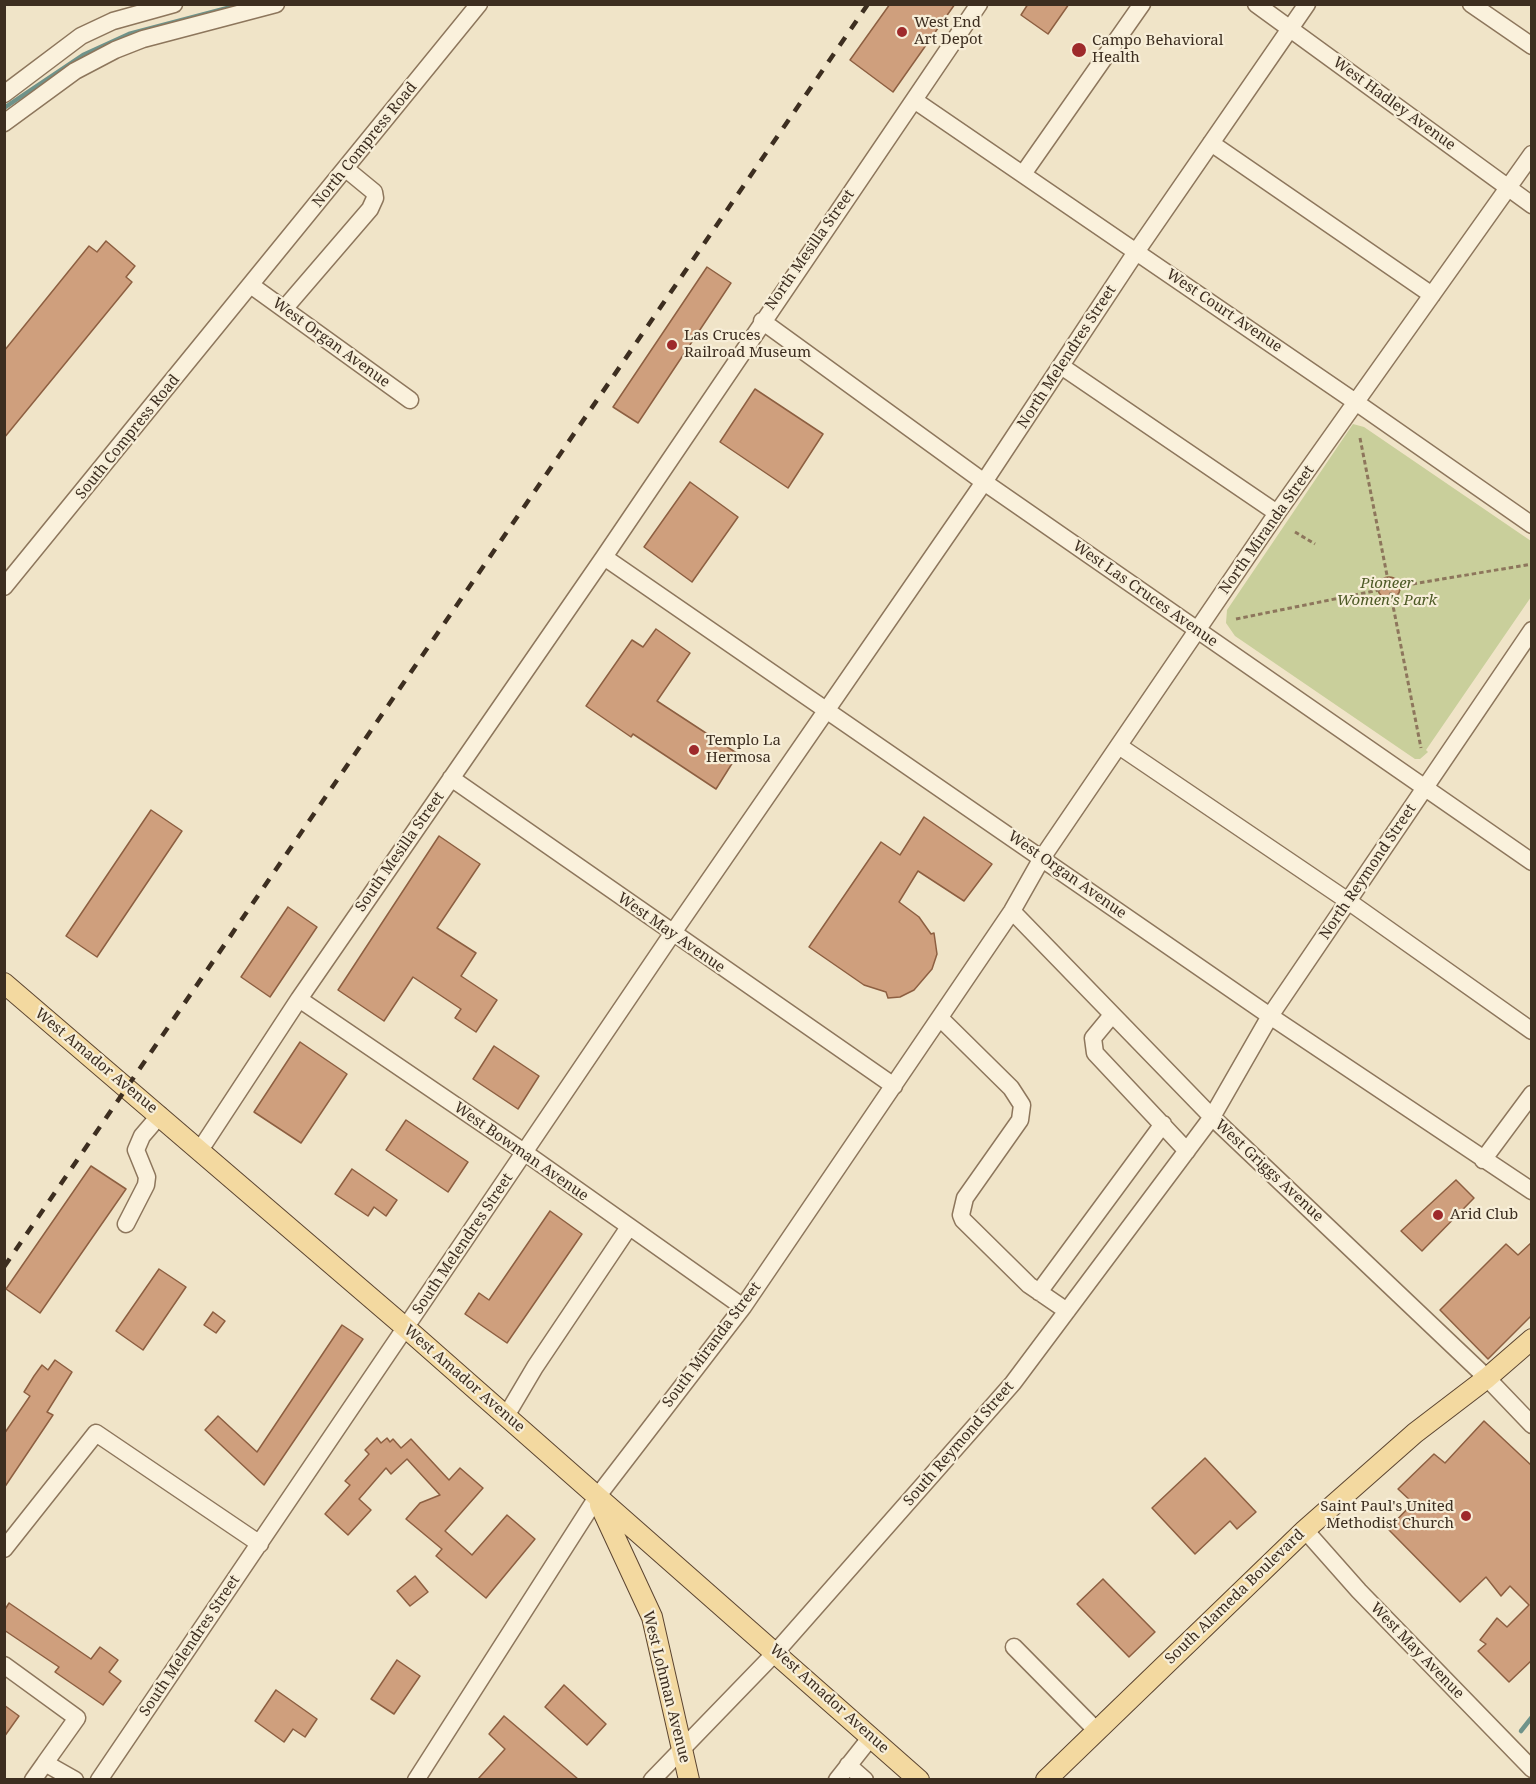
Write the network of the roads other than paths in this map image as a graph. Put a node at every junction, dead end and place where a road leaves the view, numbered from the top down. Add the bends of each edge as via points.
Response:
1 (174, 4) edge
2 (276, 4) edge
3 (479, 4) edge
4 (979, 4) edge
5 (1143, 4) edge
6 (1256, 4) edge
7 (1307, 4) edge
8 (1471, 4) edge
9 (1290, 28) junction
10 (1532, 46) edge
11 (4, 94) edge
12 (914, 100) junction
13 (4, 123) edge
14 (1211, 143) junction
15 (1532, 154) edge
16 (346, 169) junction
17 (1023, 174) junction
18 (1507, 188) junction
19 (1532, 205) edge
20 (1136, 252) junction
21 (252, 286) junction
22 (1432, 295) junction
23 (284, 309) junction
24 (762, 321) junction
25 (1061, 366) junction
26 (410, 400) dead end
27 (1358, 403) junction
28 (984, 482) junction
29 (1277, 513) junction
30 (1532, 525) edge
31 (604, 557) junction
32 (4, 587) edge
33 (1198, 630) junction
34 (1532, 630) edge
35 (827, 709) junction
36 (1119, 746) junction
37 (451, 778) junction
38 (1426, 787) junction
39 (1042, 858) junction
40 (1532, 862) edge
41 (1348, 901) junction
42 (1012, 911) junction
43 (672, 934) junction
44 (4, 983) edge
45 (298, 999) junction
46 (1112, 1015) junction
47 (1270, 1016) junction
48 (940, 1018) junction
49 (1532, 1031) edge
50 (894, 1086) junction
51 (1532, 1094) edge
52 (160, 1115) junction
53 (1212, 1117) junction
54 (1163, 1124) junction
55 (200, 1150) junction
56 (1187, 1150) junction
57 (524, 1152) junction
58 (1483, 1160) junction
59 (1532, 1191) edge
60 (126, 1224) dead end
61 (629, 1227) junction
62 (1039, 1292) junction
63 (742, 1307) junction
64 (1067, 1311) junction
65 (406, 1328) junction
66 (1532, 1339) edge
67 (1487, 1378) junction
68 (506, 1416) junction
69 (1532, 1425) edge
70 (597, 1497) junction
71 (1305, 1530) junction
72 (260, 1544) junction
73 (4, 1549) edge
74 (1014, 1647) dead end
75 (776, 1652) junction
76 (4, 1665) edge
77 (1097, 1731) junction
78 (871, 1737) junction
79 (682, 1751) junction
80 (45, 1763) junction
81 (848, 1765) junction
82 (1532, 1769) edge
83 (33, 1779) edge
84 (75, 1779) edge
85 (99, 1779) edge
86 (416, 1779) edge
87 (652, 1779) edge
88 (689, 1779) edge
89 (837, 1779) edge
90 (865, 1779) edge
91 (919, 1779) edge
92 (1046, 1779) edge

1 - 11 street via 113,21 81,36
2 - 13 street via 115,50 75,71
3 - 16 street, North Compress Road
4 - 12 street, North Mesilla Street
5 - 17 street
6 - 9 street, West Hadley Avenue
7 - 9 street, North Melendres Street
8 - 10 street
9 - 14 street, North Melendres Street
9 - 18 street, West Hadley Avenue
12 - 17 street, West Court Avenue
12 - 24 street, North Mesilla Street
14 - 20 street, North Melendres Street
14 - 22 street
15 - 18 street, North Miranda Street
16 - 21 street, North Compress Road
16 - 23 street via 374,192 375,198 370,209
17 - 20 street, West Court Avenue
18 - 19 street, West Hadley Avenue
18 - 22 street, North Miranda Street
20 - 25 street, North Melendres Street
20 - 27 street, West Court Avenue
21 - 23 street, West Organ Avenue
21 - 32 street, South Compress Road
22 - 27 street, North Miranda Street
23 - 26 street, West Organ Avenue
24 - 28 street, West Las Cruces Avenue
24 - 31 street, North Mesilla Street
25 - 28 street, North Melendres Street
25 - 29 street
27 - 29 street, North Miranda Street
27 - 30 street, West Court Avenue
28 - 33 street, West Las Cruces Avenue
28 - 35 street, North Melendres Street
29 - 33 street, North Miranda Street
31 - 35 street, West Organ Avenue
31 - 37 street, South Mesilla Street
33 - 36 street, North Miranda Street
33 - 38 street, West Las Cruces Avenue
34 - 38 street, North Reymond Street
35 - 39 street, West Organ Avenue
35 - 43 street, South Melendres Street
36 - 39 street, North Miranda Street
36 - 41 street
37 - 43 street, West May Avenue
37 - 45 street, South Mesilla Street
38 - 40 street, West Las Cruces Avenue
38 - 41 street, North Reymond Street
39 - 42 street, North Miranda Street
39 - 47 street, West Organ Avenue
41 - 47 street, North Reymond Street
41 - 49 street
42 - 46 street, West Griggs Avenue
42 - 48 street, South Miranda Street
43 - 50 street, West May Avenue
43 - 57 street, South Melendres Street
44 - 52 main road, West Amador Avenue
45 - 55 street, South Mesilla Street
45 - 57 street, West Bowman Avenue
46 - 53 street, West Griggs Avenue
46 - 54 street via 1094,1038 1095,1053
47 - 53 street, North Reymond Street
47 - 58 street, West Organ Avenue
48 - 50 street, South Miranda Street
48 - 62 street via 1011,1088 1022,1105 1020,1120 965,1198 961,1215
50 - 63 street, South Miranda Street
51 - 58 street
52 - 55 main road, West Amador Avenue
52 - 60 street via 136,1150 147,1177 146,1185
53 - 56 street, South Reymond Street
53 - 67 street, West Griggs Avenue
54 - 56 street
54 - 62 street
55 - 65 main road, West Amador Avenue
56 - 64 street, South Reymond Street
57 - 61 street, West Bowman Avenue
57 - 65 street, South Melendres Street
58 - 59 street, West Organ Avenue
61 - 63 street, West Bowman Avenue
61 - 68 street
62 - 64 street
63 - 70 street, South Miranda Street
64 - 75 street, South Reymond Street via 1013,1383
65 - 68 main road, West Amador Avenue
65 - 72 street, South Melendres Street
66 - 67 main road, South Alameda Boulevard
67 - 69 street, West Griggs Avenue
67 - 71 main road, South Alameda Boulevard via 1415,1433
68 - 70 main road, West Amador Avenue
70 - 75 main road, West Amador Avenue
70 - 79 main road, West Lohman Avenue via 652,1617
70 - 86 street, South Miranda Street
71 - 77 main road, South Alameda Boulevard
71 - 82 street, West May Avenue via 1359,1592
72 - 73 street via 96,1433
72 - 85 street, South Melendres Street
74 - 77 street
75 - 78 main road, West Amador Avenue
75 - 79 street, South Reymond Street
76 - 80 street via 77,1718
77 - 92 main road, South Alameda Boulevard
78 - 81 street
78 - 91 main road, West Amador Avenue
79 - 87 street, South Reymond Street
79 - 88 main road, West Lohman Avenue
80 - 83 street
80 - 84 street
81 - 89 street
81 - 90 street

